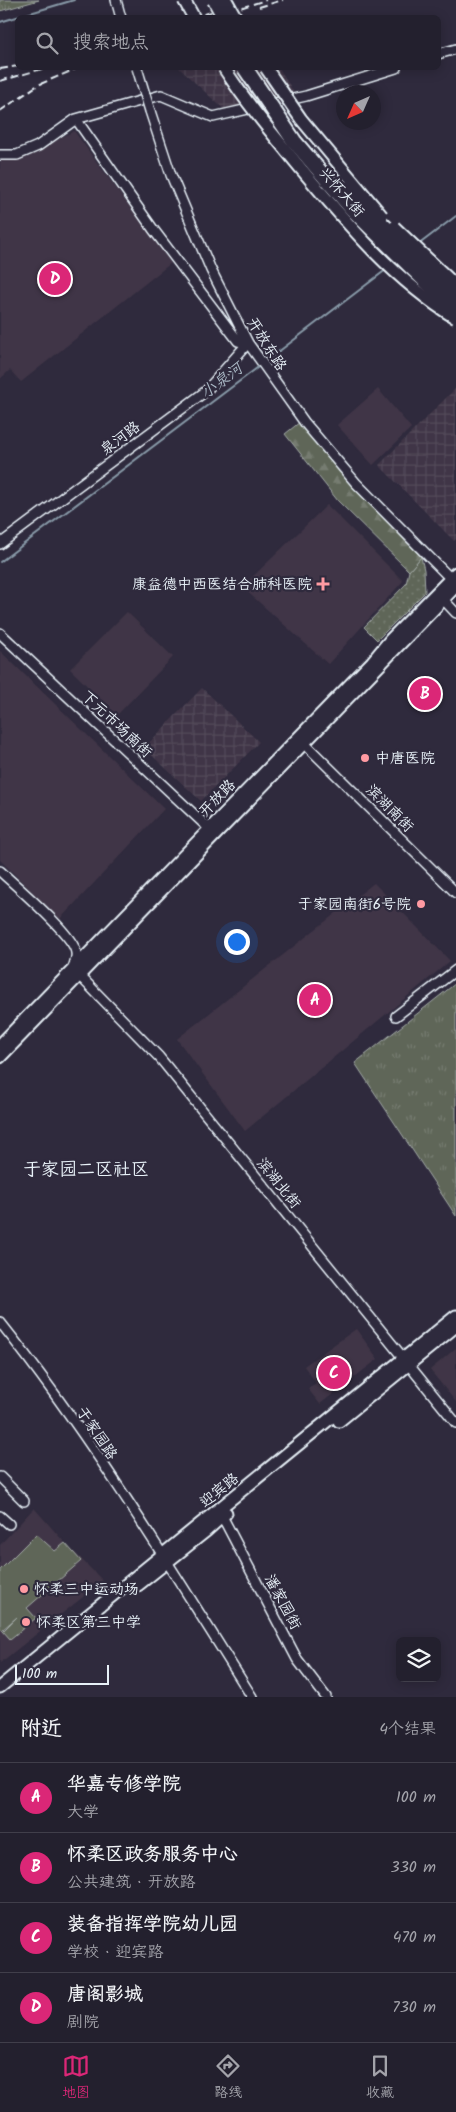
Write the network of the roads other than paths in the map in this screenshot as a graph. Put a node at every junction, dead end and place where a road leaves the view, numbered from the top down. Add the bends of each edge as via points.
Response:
1 (116, 0) edge
2 (184, 0) edge
3 (204, 0) edge
4 (215, 0) edge
5 (226, 0) edge
6 (120, 15) edge
7 (192, 15) edge
8 (212, 15) edge
9 (223, 15) edge
10 (234, 15) edge
11 (456, 49) edge
12 (441, 53) edge
13 (138, 70) edge
14 (226, 70) edge
15 (246, 70) edge
16 (258, 70) edge
17 (267, 70) edge
18 (390, 70) edge
19 (76, 119) junction
20 (0, 156) edge
21 (456, 286) edge
22 (456, 298) edge
23 (456, 312) edge
24 (456, 318) edge
25 (251, 347) junction
26 (0, 544) edge
27 (455, 580) edge
28 (440, 596) junction
29 (456, 613) edge
30 (0, 633) edge
31 (304, 743) junction
32 (212, 832) junction
33 (0, 871) edge
34 (456, 893) edge
35 (456, 970) edge
36 (76, 972) junction
37 (396, 1016) dead end
38 (0, 1045) edge
39 (0, 1057) edge
40 (456, 1316) edge
41 (0, 1322) edge
42 (456, 1326) edge
43 (406, 1362) junction
44 (456, 1422) edge
45 (0, 1477) edge
46 (24, 1501) dead end
47 (0, 1516) edge
48 (222, 1516) junction
49 (8, 1524) dead end
50 (165, 1558) junction
51 (0, 1687) edge
52 (0, 1696) edge
53 (252, 1697) edge
54 (326, 1697) edge

1 - 6 street
2 - 7 main road, bridge
3 - 8 highway
4 - 9 highway, bridge
5 - 10 main road, bridge
11 - 12 street
13 - 25 street, 开放东路, bridge via 171,175 211,270
14 - 24 main road, 兴怀大街, bridge via 343,219 406,282
15 - 23 highway, bridge via 294,141 352,209
16 - 22 highway, bridge via 299,132 356,201
17 - 21 main road, 兴怀大街, bridge via 301,118 380,214
18 - 19 street via 306,96 213,117 161,95
19 - 20 street via 38,146 16,155
19 - 25 street via 153,229 238,341
25 - 26 street, 泉河路 via 206,391
25 - 27 street, 开放东路 via 305,423 356,483
27 - 28 main road, 开放路
28 - 29 street
28 - 31 main road, 开放路
28 - 32 main road, 开放路 via 391,639
30 - 32 street, 下元市场南街
31 - 32 main road, 开放路
31 - 34 street, 滨湖南街
32 - 36 main road, 开放路
33 - 36 street via 58,926 74,946
35 - 37 street
36 - 38 main road, 开放路
36 - 39 main road, 开放路
36 - 43 street, 滨湖北街 via 159,1057
40 - 43 main road, 迎宾路
41 - 50 street, 于家园路 via 81,1432
42 - 43 main road, 迎宾路
43 - 44 street, 滨湖北街
43 - 48 main road, 迎宾路
43 - 50 main road, 迎宾路 via 329,1421
45 - 46 street
47 - 49 street
48 - 50 main road, 迎宾路 via 206,1531
48 - 54 street, 潘家园街 via 297,1659
50 - 51 main road, 迎宾路
50 - 52 main road, 迎宾路
50 - 53 street, 于家园路

